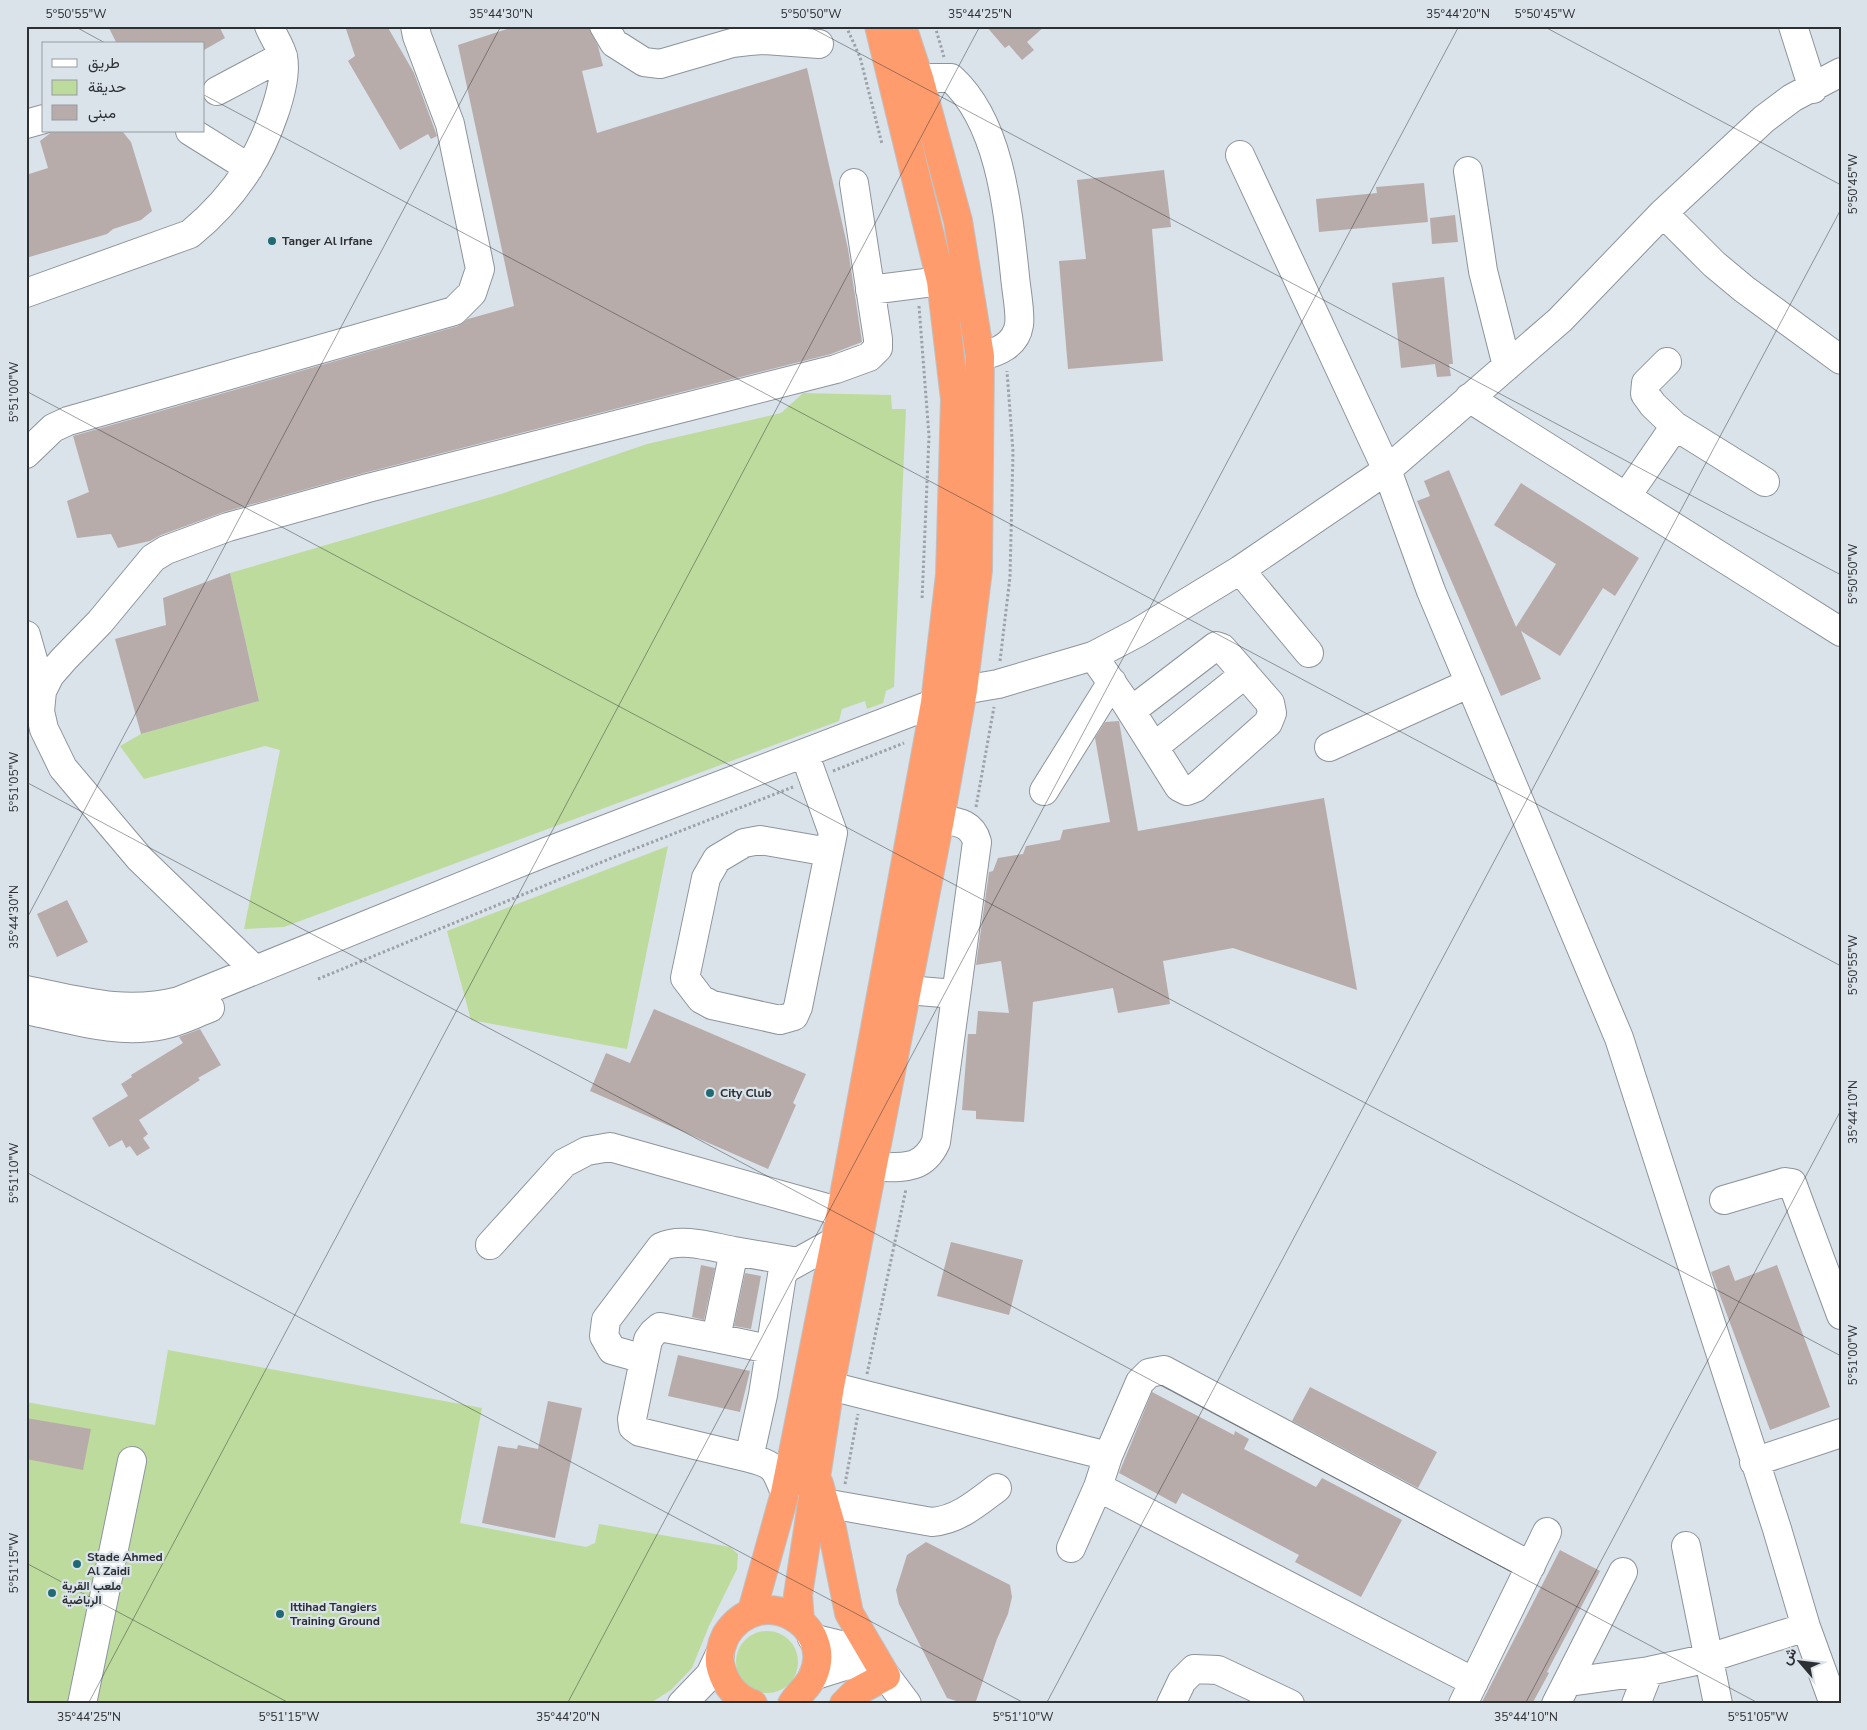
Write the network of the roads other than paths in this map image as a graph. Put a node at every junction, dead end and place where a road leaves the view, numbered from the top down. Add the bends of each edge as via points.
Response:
1 (269, 26) edge
2 (415, 26) edge
3 (604, 26) edge
4 (879, 26) edge
5 (902, 26) edge
6 (1793, 26) edge
7 (819, 44) dead end
8 (283, 56) junction
9 (1841, 72) edge
10 (919, 78) junction
11 (1813, 89) junction
12 (217, 92) dead end
13 (42, 120) edge
14 (26, 124) edge
15 (192, 132) edge
16 (1240, 155) dead end
17 (249, 168) junction
18 (1468, 171) dead end
19 (854, 183) dead end
20 (1663, 213) junction
21 (929, 283) junction
22 (870, 290) junction
23 (26, 293) edge
24 (980, 356) junction
25 (1841, 360) edge
26 (1667, 362) dead end
27 (1507, 366) junction
28 (1469, 398) junction
29 (1675, 426) junction
30 (26, 454) edge
31 (1387, 470) junction
32 (1765, 482) dead end
33 (1626, 497) junction
34 (1240, 570) junction
35 (1841, 632) edge
36 (26, 636) edge
37 (1308, 652) dead end
38 (1093, 656) junction
39 (1245, 674) junction
40 (1112, 682) junction
41 (1470, 683) junction
42 (963, 690) junction
43 (42, 691) junction
44 (1131, 711) junction
45 (927, 718) junction
46 (1154, 747) junction
47 (1329, 747) dead end
48 (812, 774) junction
49 (1044, 791) dead end
50 (940, 819) junction
51 (829, 852) junction
52 (254, 970) junction
53 (26, 990) edge
54 (907, 990) junction
55 (955, 994) junction
56 (26, 1010) edge
57 (874, 1167) junction
58 (1724, 1200) dead end
59 (841, 1212) junction
60 (834, 1242) junction
61 (490, 1245) dead end
62 (734, 1251) junction
63 (798, 1262) junction
64 (1841, 1316) edge
65 (716, 1338) junction
66 (769, 1349) junction
67 (644, 1359) junction
68 (830, 1386) junction
69 (1841, 1432) edge
70 (1108, 1456) junction
71 (749, 1458) junction
72 (132, 1461) dead end
73 (1754, 1462) junction
74 (817, 1476) junction
75 (1098, 1487) junction
76 (997, 1488) dead end
77 (784, 1493) junction
78 (824, 1503) junction
79 (1547, 1532) dead end
80 (1686, 1546) dead end
81 (1072, 1548) dead end
82 (1531, 1566) junction
83 (1623, 1572) dead end
84 (752, 1611) junction
85 (1806, 1627) junction
86 (806, 1630) junction
87 (720, 1654) junction
88 (1709, 1658) junction
89 (877, 1670) junction
90 (1649, 1671) junction
91 (813, 1676) junction
92 (1834, 1691) edge
93 (1469, 1693) edge
94 (1562, 1693) edge
95 (743, 1702) edge
96 (790, 1702) edge
97 (1284, 1703) edge
98 (82, 1704) edge
99 (682, 1704) edge
100 (844, 1704) edge
101 (907, 1704) edge
102 (1170, 1704) edge
103 (1636, 1704) edge
104 (1718, 1704) edge

1 - 8 street
2 - 30 street via 450,124 480,268 472,293 464,303 454,312 68,421 53,428
3 - 7 street via 614,44 644,62 660,64 732,43 765,40
4 - 21 highway
5 - 10 highway
6 - 11 street
8 - 12 street
8 - 17 street via 284,76 274,113
9 - 11 street
10 - 24 highway via 958,221
10 - 24 street via 951,78 962,88 982,118 1006,203 1020,326 1006,347
11 - 20 street via 1792,98 1764,119
13 - 14 street
15 - 17 street
16 - 31 street
17 - 23 street via 209,219 190,234
18 - 27 street via 1483,271
19 - 22 street
20 - 25 street via 1744,289
20 - 27 street via 1560,320
21 - 22 street
21 - 45 highway via 955,399 950,575
22 - 43 street via 878,339 878,348 870,357 836,369 368,488 228,528 166,550 153,558 100,622 64,658
24 - 42 highway via 978,570
26 - 29 street via 1646,383 1645,394
27 - 28 street
28 - 31 street
28 - 33 street
29 - 32 street
29 - 33 street
31 - 34 street
31 - 41 street via 1412,543
33 - 35 street
34 - 37 street
34 - 38 street
36 - 43 street
38 - 40 street
38 - 42 street via 998,684
39 - 44 street via 1222,648 1216,646
39 - 46 street
39 - 46 street via 1270,703 1272,712 1268,723 1195,788 1187,791 1179,787
40 - 44 street
40 - 49 street
41 - 47 street
41 - 73 street via 1618,1038
42 - 50 highway
43 - 52 street via 40,711 44,729 63,768 140,859
44 - 46 street
45 - 48 street
45 - 52 street via 546,852
45 - 59 highway
48 - 51 street via 833,833
48 - 56 street via 172,1022 148,1028 115,1028
50 - 54 highway
50 - 55 street via 966,825 977,842
51 - 51 street via 794,1016 780,1020 712,1005 701,999 685,978 706,878 717,859 744,843 760,840
52 - 53 street via 179,1000 137,1008 116,1008
54 - 55 street
54 - 57 highway
55 - 57 street via 936,1142 932,1152 911,1166
57 - 68 highway
58 - 64 street via 1785,1182 1792,1183
59 - 60 highway
59 - 61 street via 610,1147 587,1151 564,1163
60 - 63 street
60 - 77 highway
62 - 63 street
62 - 65 street
62 - 67 street via 682,1243 668,1243 661,1247 606,1320 604,1336 612,1350
63 - 66 street via 786,1268 782,1275
65 - 66 street
65 - 67 street via 660,1327 648,1340
66 - 71 street
67 - 71 street via 633,1427 640,1432
68 - 70 street
68 - 74 highway
69 - 73 street
70 - 75 street
70 - 82 street via 1140,1382 1149,1373 1164,1370
71 - 77 street via 775,1468
72 - 98 street
73 - 85 street
74 - 78 highway
74 - 86 highway via 798,1595
75 - 81 street
75 - 93 street
76 - 78 street via 947,1521 932,1522
77 - 84 highway
78 - 89 highway via 849,1613
79 - 82 street
80 - 88 street
82 - 93 street
83 - 94 street
84 - 86 highway via 787,1613
84 - 87 highway via 732,1626
85 - 88 street
85 - 92 street
86 - 89 street via 845,1646
86 - 91 highway via 816,1657
87 - 95 highway via 723,1675
87 - 99 street via 710,1675
88 - 90 street
88 - 104 street
89 - 91 street via 845,1666
89 - 100 highway
89 - 101 street
90 - 94 street
90 - 103 street
91 - 96 highway via 806,1688
97 - 102 street via 1218,1670 1194,1669 1182,1682

